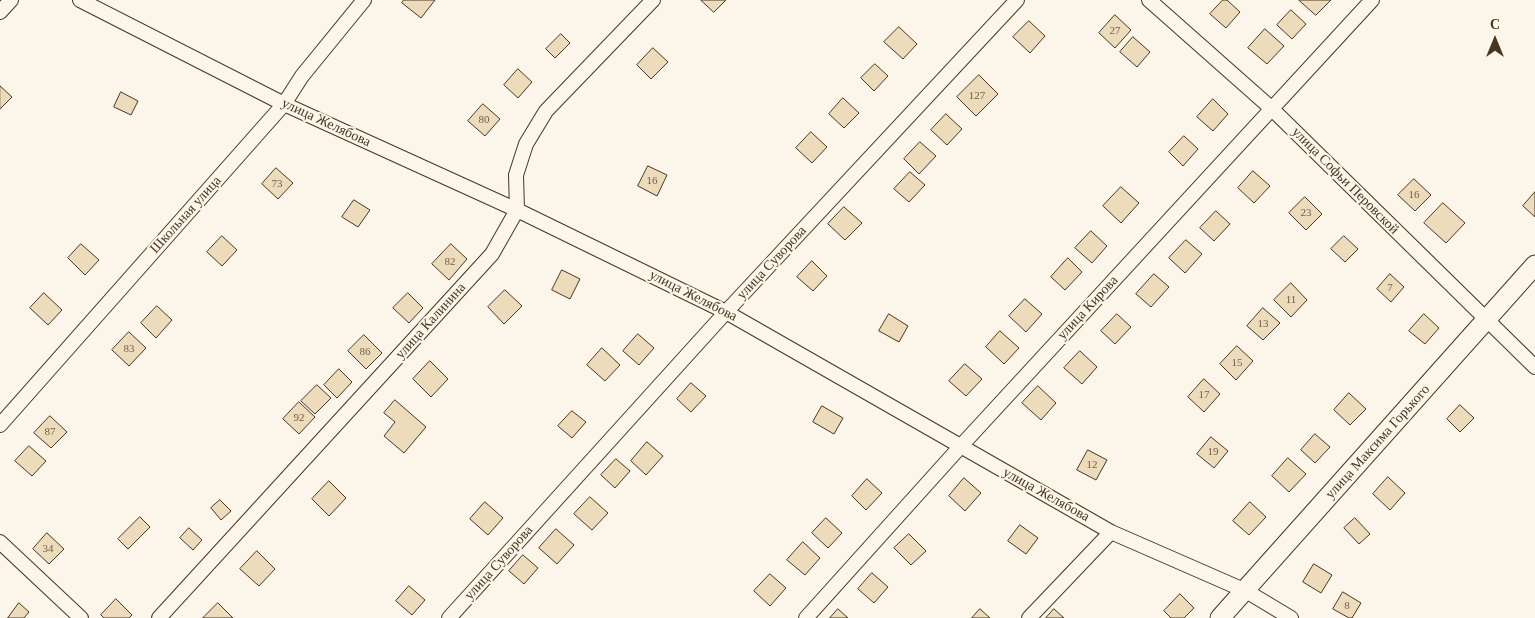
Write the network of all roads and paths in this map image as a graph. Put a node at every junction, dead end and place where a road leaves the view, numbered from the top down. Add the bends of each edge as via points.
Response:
1 (11, 0) edge
2 (80, 0) edge
3 (364, 0) edge
4 (653, 0) edge
5 (1017, 0) edge
6 (1149, 0) edge
7 (1372, 0) edge
8 (0, 12) edge
9 (284, 104) junction
10 (1271, 108) junction
11 (517, 210) junction
12 (1535, 265) edge
13 (726, 312) junction
14 (1486, 320) junction
15 (1535, 367) edge
16 (0, 425) edge
17 (960, 447) junction
18 (1111, 532) junction
19 (0, 542) edge
20 (1246, 591) junction
21 (81, 618) edge
22 (159, 618) edge
23 (449, 618) edge
24 (806, 618) edge
25 (1029, 618) edge
26 (1220, 618) edge
27 (1291, 618) edge

1 - 8 street
2 - 9 street, улица Желябова
3 - 9 street, Школьная улица via 302,76
4 - 11 street via 546,111 526,144 516,175
5 - 13 street, улица Суворова
6 - 10 street, улица Софьи Перовской
7 - 10 street, улица Кирова
9 - 11 street, улица Желябова
9 - 16 street, Школьная улица
10 - 14 street, улица Софьи Перовской
10 - 17 street, улица Кирова
11 - 13 street, улица Желябова
11 - 22 street, улица Калинина via 492,254
12 - 14 street, улица Максима Горького
13 - 17 street, улица Желябова
13 - 23 street, улица Суворова
14 - 15 street, улица Софьи Перовской
14 - 20 street, улица Максима Горького
17 - 18 street, улица Желябова
17 - 24 street, улица Кирова
18 - 20 street, улица Желябова
18 - 25 street
19 - 21 street
20 - 26 street, улица Максима Горького
20 - 27 street, улица Желябова

